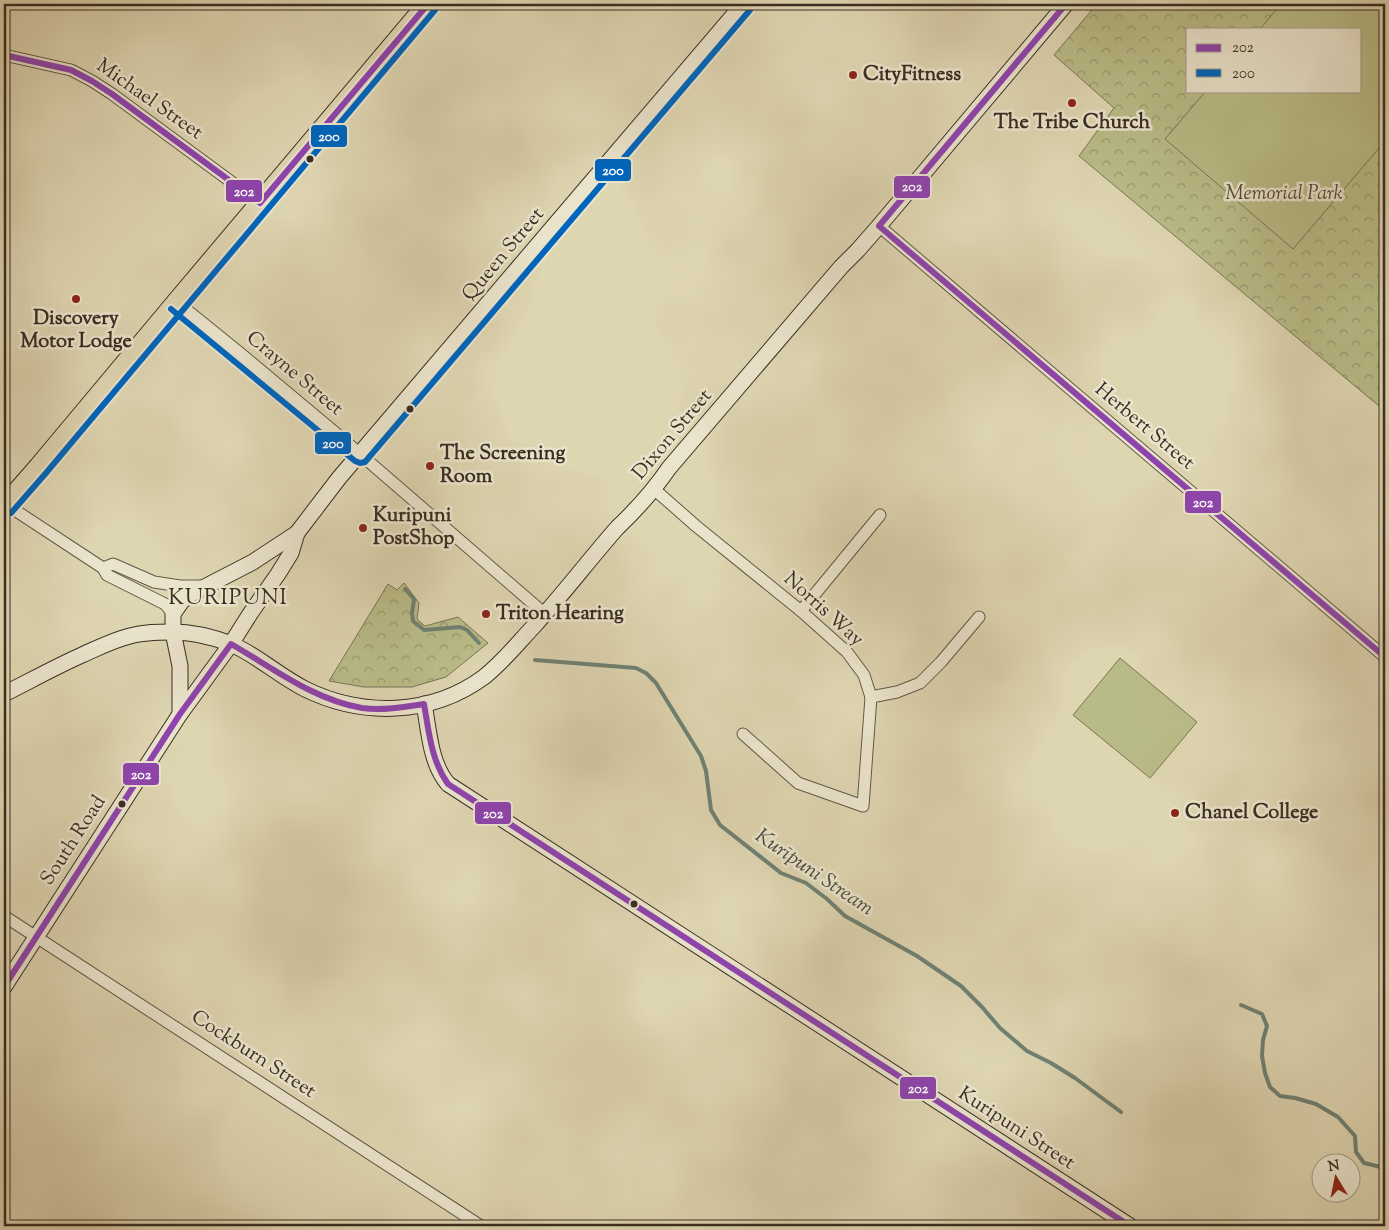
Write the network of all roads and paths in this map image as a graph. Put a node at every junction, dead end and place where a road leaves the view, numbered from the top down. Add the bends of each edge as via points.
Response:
1 (428, 4) edge
2 (743, 4) edge
3 (1066, 4) edge
4 (4, 55) edge
5 (260, 203) junction
6 (879, 226) junction
7 (177, 302) junction
8 (360, 454) junction
9 (654, 489) junction
10 (5, 505) edge
11 (880, 515) dead end
12 (297, 534) junction
13 (103, 568) junction
14 (206, 586) junction
15 (801, 611) junction
16 (173, 614) junction
17 (545, 614) junction
18 (979, 617) dead end
19 (173, 632) junction
20 (231, 644) junction
21 (1385, 657) edge
22 (4, 694) edge
23 (871, 697) junction
24 (424, 704) junction
25 (180, 714) junction
26 (744, 734) dead end
27 (4, 916) edge
28 (36, 937) junction
29 (4, 987) edge
30 (481, 1226) edge
31 (1130, 1226) edge

1 - 5 highway
2 - 8 street, Queen Street
3 - 6 street, Dixon Street
4 - 5 street, Michael Street via 71,70 92,81
5 - 7 highway
6 - 9 street, Dixon Street
6 - 21 street, Herbert Street
7 - 8 street, Crayne Street
7 - 10 highway
8 - 12 street, Queen Street
8 - 17 street, Crayne Street
9 - 15 street, Norris Way
9 - 17 street, Dixon Street
10 - 13 street
11 - 15 street
12 - 14 street, Queen Street
12 - 20 street, Queen Street via 278,574
13 - 14 street via 113,564 167,585
13 - 16 street via 107,574 165,604
14 - 16 street, Queen Street via 182,601
15 - 23 street, Norris Way via 847,652 864,675
16 - 19 street
17 - 24 street, Dixon Street via 483,677 450,695
18 - 23 street via 920,682 896,692
19 - 20 street, Dixon Street
19 - 22 street, Dixon Street via 132,635 112,641
19 - 25 street via 180,666
20 - 24 street, Dixon Street via 304,689 332,701 384,709
20 - 25 street, South Road
23 - 26 street, Norris Way via 863,806 798,783
24 - 31 street, Kuripuni Street via 436,761 448,784
25 - 28 street, South Road
27 - 28 street, Cockburn Street
28 - 29 street, South Road
28 - 30 street, Cockburn Street

